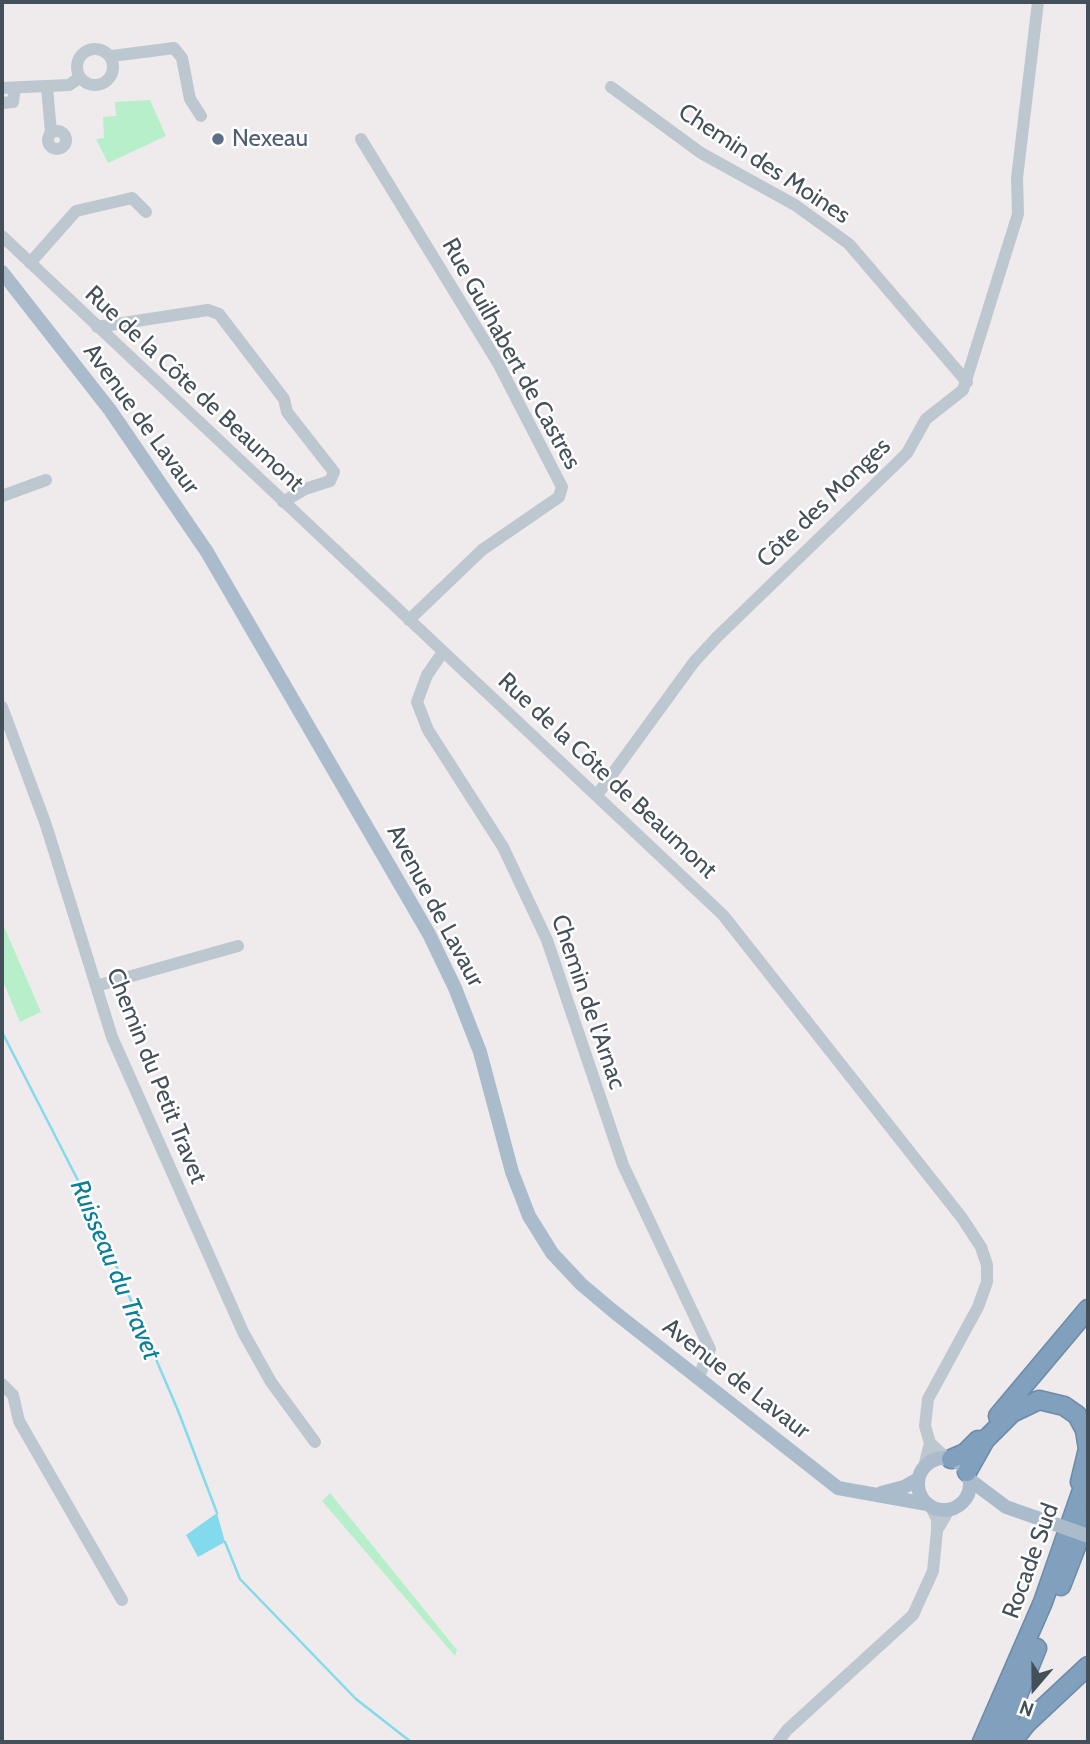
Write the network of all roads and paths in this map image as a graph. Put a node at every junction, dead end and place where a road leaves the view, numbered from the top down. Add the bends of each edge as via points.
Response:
1 (1038, 2) edge
2 (112, 56) junction
3 (79, 78) junction
4 (47, 87) junction
5 (611, 87) dead end
6 (8, 88) edge
7 (2, 103) edge
8 (201, 116) dead end
9 (51, 133) dead end
10 (361, 139) dead end
11 (146, 212) dead end
12 (2, 236) edge
13 (30, 263) junction
14 (2, 272) edge
15 (97, 327) junction
16 (967, 382) junction
17 (46, 480) dead end
18 (2, 496) edge
19 (283, 502) junction
20 (409, 620) junction
21 (443, 652) junction
22 (2, 707) edge
23 (597, 795) junction
24 (238, 946) dead end
25 (96, 986) junction
26 (1088, 1309) edge
27 (698, 1379) junction
28 (2, 1384) edge
29 (315, 1442) dead end
30 (930, 1443) junction
31 (948, 1458) junction
32 (921, 1473) junction
33 (1088, 1473) edge
34 (969, 1476) junction
35 (869, 1494) junction
36 (929, 1505) junction
37 (954, 1507) junction
38 (1006, 1507) junction
39 (1083, 1512) edge
40 (937, 1531) junction
41 (1088, 1536) edge
42 (122, 1600) dead end
43 (1088, 1665) edge
44 (778, 1742) edge
45 (982, 1742) edge
46 (999, 1742) edge
47 (1012, 1742) edge

1 - 16 street, Côte des Monges via 1017,178 1018,214
2 - 3 street via 111,78
2 - 3 street via 81,54 76,61
2 - 8 street via 174,48 182,58 190,99
3 - 4 street via 69,85
4 - 6 street
4 - 9 street
5 - 16 street, Chemin des Moines via 701,153 795,205 849,244
6 - 7 street via 13,102
10 - 20 street, Rue Guilhabert de Castres via 498,363 562,487 559,497 482,550
11 - 13 street via 132,198 76,211
12 - 13 street, Rue de la Côte de Beaumont
13 - 15 street, Rue de la Côte de Beaumont
14 - 27 main road, Avenue de Lavaur via 110,410 207,552 429,934 480,1052 512,1172 529,1216 552,1253 581,1284
15 - 19 street, Rue de la Côte de Beaumont
15 - 19 street via 208,310 219,314 334,472 330,481
16 - 23 street, Côte des Monges via 959,394 926,419 907,453 702,653
17 - 18 street
19 - 20 street, Rue de la Côte de Beaumont
20 - 21 street, Rue de la Côte de Beaumont
21 - 23 street, Rue de la Côte de Beaumont
21 - 27 street, Chemin de l'Arnac via 426,675 417,702 428,730 503,847 547,940 624,1165 710,1349
22 - 25 street, Chemin du Petit Travet via 46,825
23 - 30 street, Rue de la Côte de Beaumont via 723,915 981,1247 986,1282 978,1307 928,1399 925,1426
24 - 25 street
25 - 29 street, Chemin du Petit Travet via 112,1037 243,1332 271,1382
26 - 31 highway via 982,1436 965,1453
27 - 35 main road, Avenue de Lavaur via 838,1488
28 - 42 street via 13,1395 19,1421
30 - 31 street
30 - 32 street, Rue de la Côte de Beaumont
31 - 32 main road via 938,1459
31 - 34 main road
32 - 35 main road via 895,1490
32 - 36 main road via 919,1492
33 - 39 highway, Rocade Sud
34 - 37 main road via 968,1494
34 - 38 main road
34 - 39 highway via 985,1440 1012,1413 1039,1400 1064,1405 1077,1415 1088,1449
35 - 36 main road, Avenue de Lavaur
36 - 37 main road
36 - 40 street via 937,1519
37 - 38 main road via 979,1502
37 - 40 street
38 - 41 main road, bridge
39 - 45 highway, Rocade Sud
39 - 46 highway, Rocade Sud
40 - 44 street via 933,1571 913,1615
43 - 47 highway

